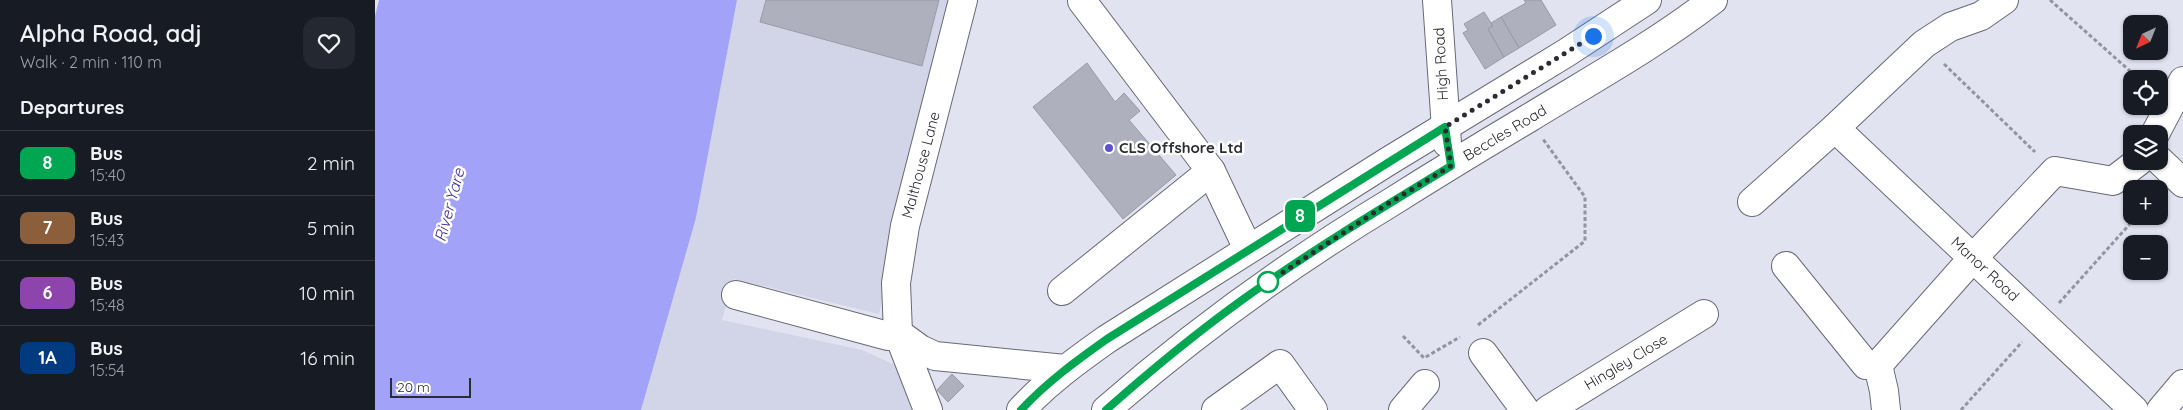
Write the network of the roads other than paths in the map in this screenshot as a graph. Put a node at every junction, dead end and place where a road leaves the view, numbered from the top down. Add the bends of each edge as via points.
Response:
1 (963, 0) edge
2 (1437, 0) edge
3 (1647, 0) edge
4 (1713, 0) edge
5 (2004, 0) edge
6 (1081, 1) dead end
7 (2183, 81) edge
8 (2160, 125) edge
9 (1445, 127) junction
10 (1835, 128) junction
11 (1451, 166) junction
12 (2168, 169) edge
13 (2127, 170) edge
14 (1211, 171) junction
15 (2183, 183) edge
16 (1752, 202) dead end
17 (1248, 249) junction
18 (1972, 259) junction
19 (1786, 266) dead end
20 (1062, 291) dead end
21 (736, 295) dead end
22 (1705, 314) dead end
23 (898, 333) junction
24 (1472, 340) road end
25 (1878, 365) junction
26 (1065, 369) junction
27 (1425, 384) dead end
28 (2183, 384) edge
29 (927, 410) edge
30 (1021, 410) edge
31 (1106, 410) edge
32 (1216, 410) edge
33 (1313, 410) edge
34 (1403, 410) edge
35 (1525, 410) edge
36 (1548, 410) edge
37 (1885, 410) edge
38 (2134, 410) edge
39 (2161, 410) edge

1 - 23 street, Malthouse Lane via 905,226 896,283
2 - 9 street, High Road
3 - 9 street
4 - 11 street, Beccles Road via 1691,18 1595,80
5 - 10 street via 1981,16 1950,27 1924,44
6 - 14 street
7 - 8 street
9 - 11 street, High Road
9 - 17 street
10 - 16 street
10 - 18 street, Manor Road
11 - 31 street, Beccles Road via 1243,300 1180,347
12 - 15 street
13 - 18 street via 2113,181 2055,172
14 - 17 street
14 - 20 street
17 - 26 street
18 - 25 street
18 - 38 street, Manor Road
19 - 25 street via 1866,365
21 - 23 street via 888,336
22 - 36 street, Hingley Close
23 - 26 street via 935,356
23 - 29 street, Malthouse Lane
24 - 35 street
25 - 37 street
26 - 30 street
27 - 34 street
28 - 39 street
32 - 33 street via 1280,364

